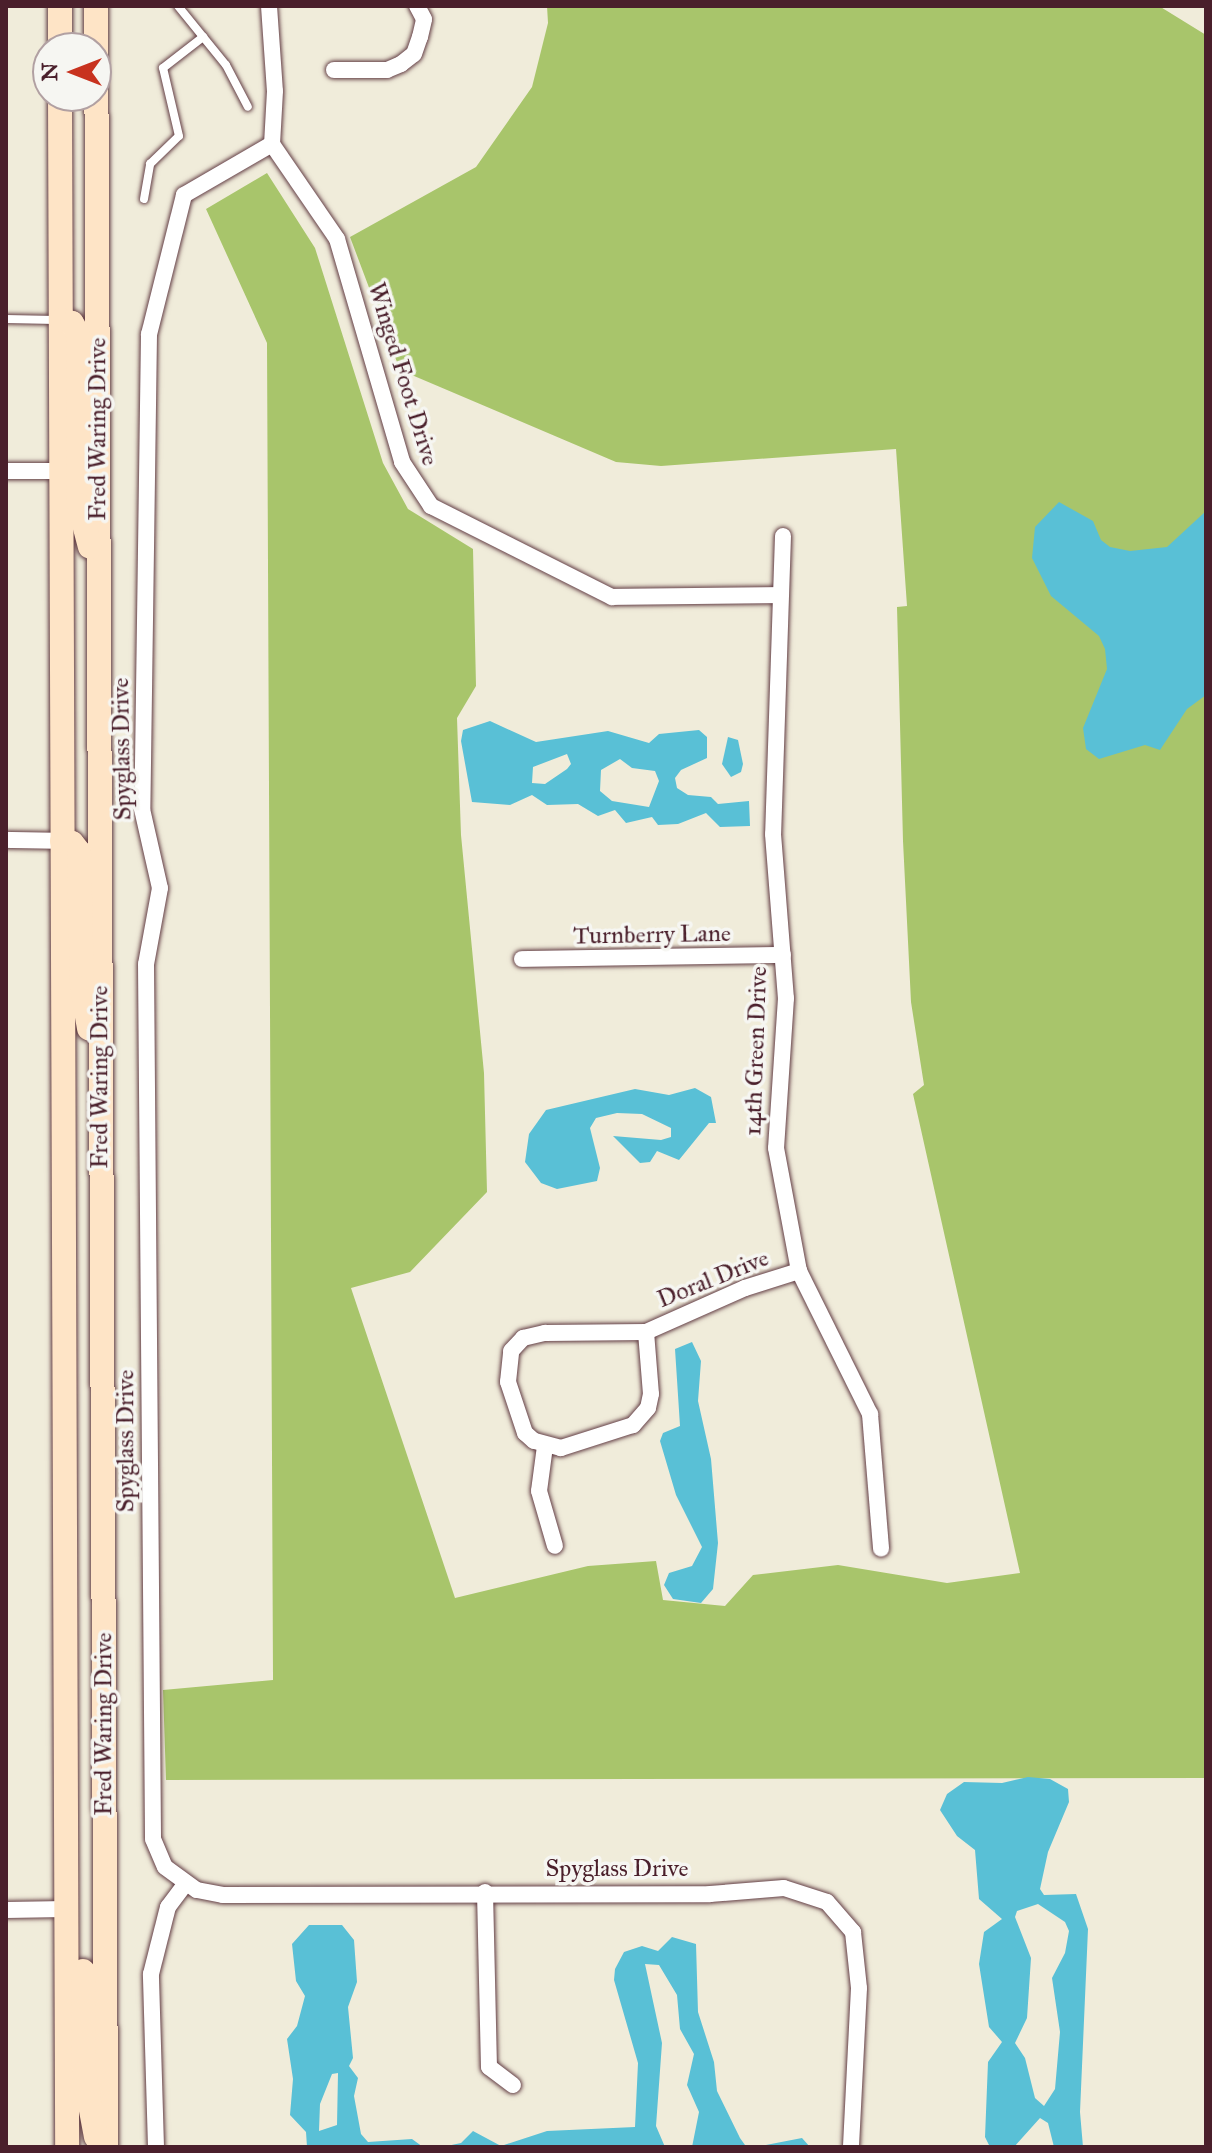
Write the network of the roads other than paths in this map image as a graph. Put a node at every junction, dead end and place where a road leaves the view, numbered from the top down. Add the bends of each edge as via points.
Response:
1 (60, 6) edge
2 (96, 6) edge
3 (178, 6) edge
4 (269, 6) edge
5 (417, 6) edge
6 (60, 32) edge
7 (203, 37) junction
8 (334, 70) dead end
9 (248, 107) dead end
10 (60, 112) edge
11 (272, 144) junction
12 (144, 199) dead end
13 (6, 319) edge
14 (61, 320) junction
15 (6, 471) edge
16 (61, 471) junction
17 (783, 536) dead end
18 (98, 576) junction
19 (777, 595) junction
20 (6, 840) edge
21 (62, 841) junction
22 (783, 955) junction
23 (522, 959) dead end
24 (100, 1085) junction
25 (799, 1271) junction
26 (646, 1332) junction
27 (545, 1446) junction
28 (555, 1546) dead end
29 (881, 1549) dead end
30 (186, 1883) junction
31 (485, 1892) junction
32 (66, 1909) junction
33 (6, 1910) edge
34 (513, 2085) dead end
35 (67, 2147) edge
36 (99, 2147) edge
37 (106, 2147) edge
38 (156, 2147) edge
39 (851, 2147) edge

1 - 6 main road
2 - 18 main road, Fred Waring Drive
3 - 7 lane
4 - 11 street via 275,91
5 - 8 street via 424,19 414,54 387,70
7 - 9 lane
7 - 12 lane via 163,68 179,136 150,164
10 - 14 main road, Fred Waring Drive
11 - 19 street, Winged Foot Drive via 337,239 402,462 431,506 612,597
11 - 30 street, Spyglass Drive via 184,195 149,334 142,809 160,888 146,964 150,1827 165,1867
13 - 14 lane
14 - 16 main road, Fred Waring Drive
14 - 18 main road via 72,323 78,334 79,505
15 - 16 street
16 - 21 main road, Fred Waring Drive
17 - 19 street, 14th Green Drive
18 - 24 main road, Fred Waring Drive
19 - 22 street, 14th Green Drive via 773,834
20 - 21 street
21 - 24 main road via 79,852 82,988
21 - 32 main road, Fred Waring Drive
22 - 23 street, Turnberry Lane
22 - 25 street, 14th Green Drive via 786,998 776,1148
24 - 37 main road, Fred Waring Drive
25 - 26 street, Doral Drive via 745,1288
25 - 29 street, 14th Green Drive via 870,1414
26 - 27 street, Doral Drive via 651,1394 643,1416 623,1431 580,1444
26 - 27 street, Doral Drive via 531,1334 517,1344 508,1382 525,1433
27 - 28 street via 539,1491
30 - 31 street, Spyglass Drive via 223,1895
30 - 38 street via 168,1907 151,1974
31 - 34 street via 489,2067
31 - 39 street, Spyglass Drive via 710,1894 784,1888 827,1902 853,1932 859,1988
32 - 33 street
32 - 35 main road, Fred Waring Drive
32 - 36 main road via 83,1924 84,2073

